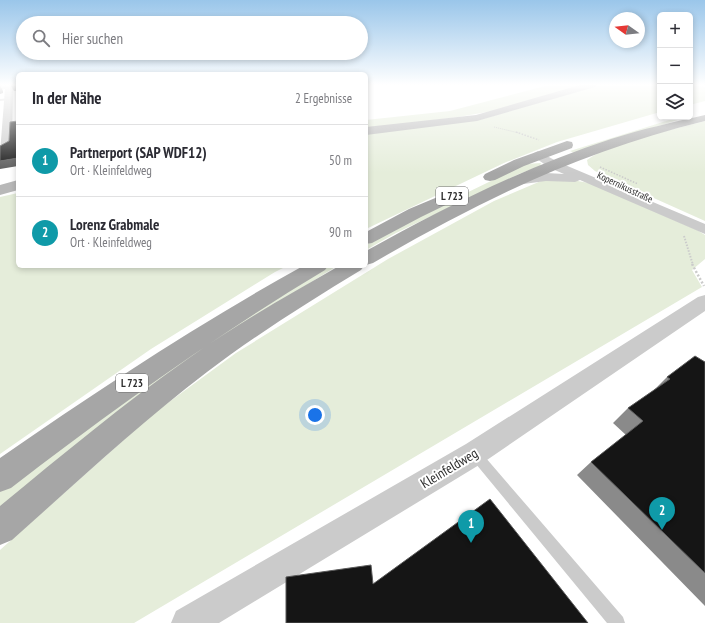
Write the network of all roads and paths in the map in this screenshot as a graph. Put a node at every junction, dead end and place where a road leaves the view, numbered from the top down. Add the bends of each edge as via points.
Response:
1 (4, 114) edge
2 (491, 114) edge
3 (705, 118) edge
4 (3, 128) edge
5 (368, 131) edge
6 (577, 142) dead end
7 (0, 150) edge
8 (541, 154) junction
9 (568, 159) junction
10 (554, 165) junction
11 (587, 180) junction
12 (516, 181) junction
13 (16, 186) edge
14 (0, 190) edge
15 (705, 222) edge
16 (690, 223) junction
17 (705, 230) edge
18 (368, 238) edge
19 (368, 258) edge
20 (315, 268) edge
21 (351, 268) edge
22 (705, 288) edge
23 (705, 302) edge
24 (475, 453) junction
25 (0, 477) edge
26 (0, 528) edge
27 (188, 623) edge
28 (617, 623) edge

1 - 4 street
2 - 5 street via 477,118
3 - 9 main road, L 723 via 645,133
4 - 7 street via 6,147
6 - 8 main road, L 723
8 - 9 street, Kopernikusstraße
8 - 10 street, Kopernikusstraße
8 - 18 main road, L 723 via 415,212
9 - 10 main road, L 723
9 - 15 street, Kopernikusstraße
10 - 11 street, Kopernikusstraße
10 - 12 main road, L 723
11 - 12 street, Kopernikusstraße via 560,177
11 - 16 street, Kopernikusstraße
12 - 19 main road, L 723 via 445,214
13 - 14 street
16 - 17 street, Kopernikusstraße
16 - 22 path via 685,228 684,236 693,266
20 - 25 main road, L 723 via 198,338
21 - 26 main road, L 723 via 250,330 178,380 94,447
23 - 24 street, Kleinfeldweg
24 - 27 street, Kleinfeldweg
24 - 28 lane

